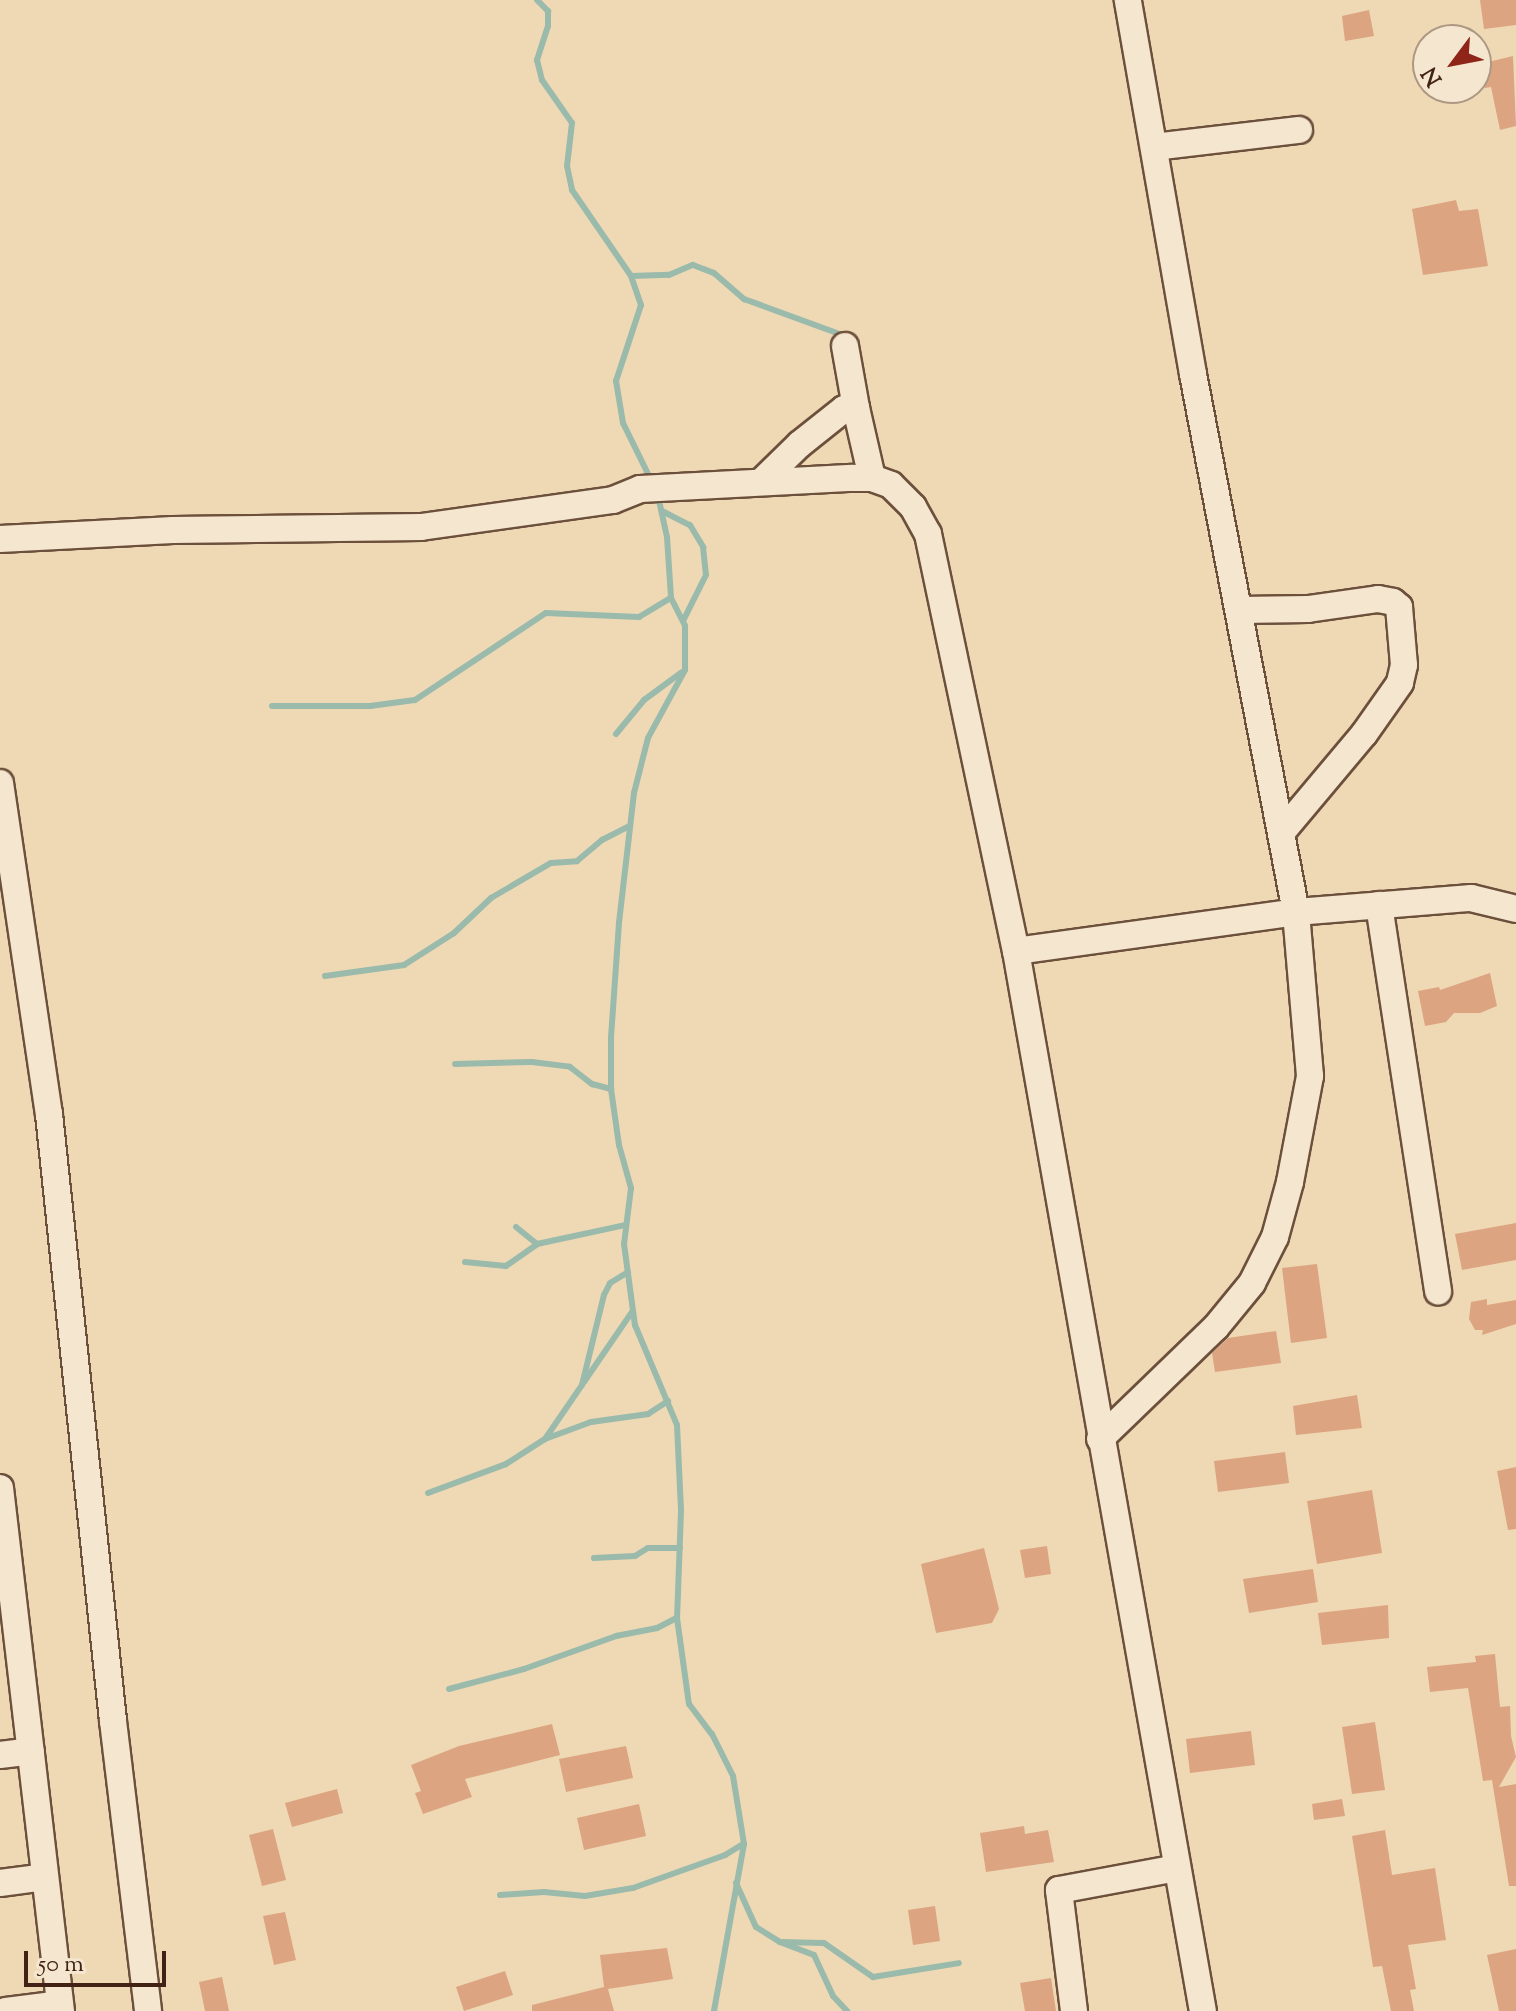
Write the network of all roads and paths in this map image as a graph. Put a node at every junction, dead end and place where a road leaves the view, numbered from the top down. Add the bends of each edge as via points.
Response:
1 (1128, 0) edge
2 (1299, 130) dead end
3 (1154, 147) junction
4 (845, 346) dead end
5 (856, 408) junction
6 (872, 478) junction
7 (761, 482) junction
8 (0, 539) edge
9 (1239, 610) junction
10 (0, 783) edge
11 (1281, 833) junction
12 (1379, 905) junction
13 (1516, 909) edge
14 (1296, 912) junction
15 (1016, 951) junction
16 (1438, 1292) dead end
17 (1100, 1439) junction
18 (0, 1488) edge
19 (8, 1629) edge
20 (31, 1751) junction
21 (0, 1755) edge
22 (1177, 1868) junction
23 (45, 1877) junction
24 (0, 1883) edge
25 (60, 2008) edge
26 (6, 2011) edge
27 (148, 2011) edge
28 (1074, 2011) edge
29 (1203, 2011) edge

1 - 3 street
2 - 3 street
3 - 9 street
4 - 5 street
5 - 6 street
5 - 7 street via 844,409
6 - 7 street
6 - 15 street via 902,493 928,534
7 - 8 street via 652,488 613,500 421,527 173,530
9 - 11 street
9 - 11 street via 1308,609 1378,599 1399,607 1404,665 1400,683
10 - 27 street via 49,1114
11 - 14 street
12 - 13 street via 1471,898
12 - 14 street
12 - 16 street
14 - 15 street
14 - 17 street via 1310,1076 1275,1237 1252,1283 1216,1327
15 - 17 street
17 - 22 street
18 - 19 street
19 - 20 street
20 - 21 street
20 - 23 street
22 - 28 street via 1058,1880
22 - 29 street
23 - 24 street
23 - 25 street
25 - 26 street

